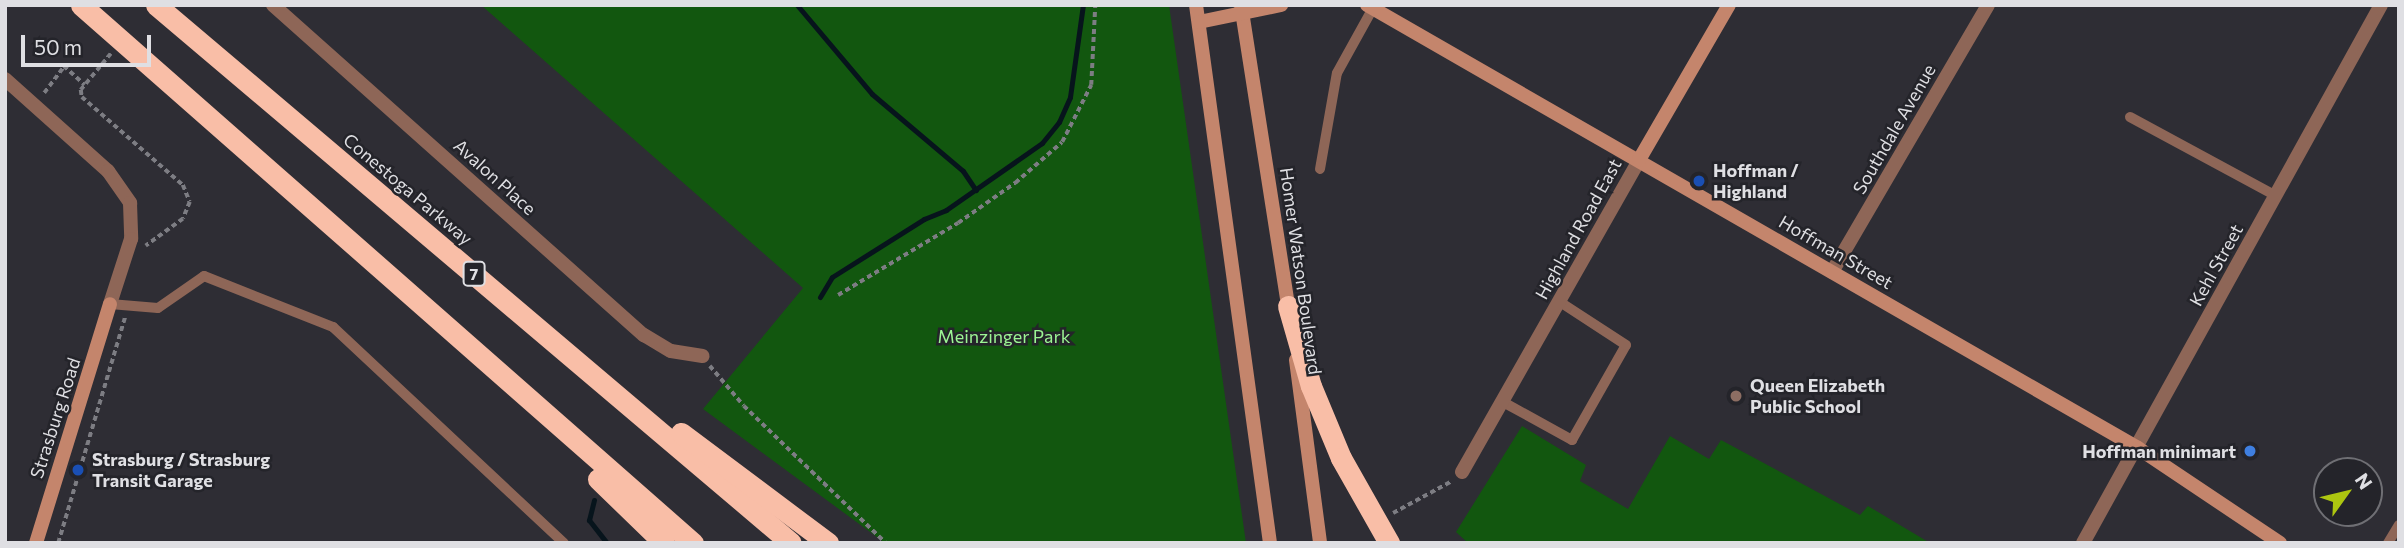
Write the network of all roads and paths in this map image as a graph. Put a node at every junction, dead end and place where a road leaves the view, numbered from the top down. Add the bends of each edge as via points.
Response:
1 (81, 5) edge
2 (156, 5) edge
3 (273, 5) edge
4 (1095, 5) edge
5 (1196, 5) edge
6 (1280, 5) edge
7 (1729, 5) edge
8 (1987, 5) edge
9 (2381, 5) edge
10 (1370, 6) edge
11 (1242, 9) edge
12 (1199, 22) junction
13 (94, 74) dead end
14 (5, 79) edge
15 (85, 85) junction
16 (43, 94) dead end
17 (2130, 117) dead end
18 (1639, 160) junction
19 (1320, 169) dead end
20 (2276, 195) junction
21 (147, 242) dead end
22 (1832, 272) junction
23 (838, 295) dead end
24 (1560, 302) junction
25 (110, 304) junction
26 (128, 306) junction
27 (1288, 306) junction
28 (702, 356) joint
29 (1503, 402) junction
30 (641, 414) junction
31 (550, 421) junction
32 (2137, 448) junction
33 (1462, 472) joint
34 (2399, 525) edge
35 (1384, 535) edge
36 (36, 543) edge
37 (58, 543) edge
38 (564, 543) edge
39 (664, 543) edge
40 (694, 543) edge
41 (791, 543) edge
42 (828, 543) edge
43 (886, 543) edge
44 (1270, 543) edge
45 (1320, 543) edge
46 (2083, 543) edge
47 (2280, 543) edge
48 (2388, 543) edge

1 - 31 highway
2 - 30 highway, Conestoga Parkway / 7
3 - 28 street, Avalon Place via 644,335 671,351
4 - 23 path via 1091,85 1062,142 1016,183 958,223
5 - 12 street
6 - 11 street
7 - 18 street, Highland Road East
8 - 22 street, Southdale Avenue
9 - 20 street, Kehl Street
10 - 18 street, Hoffman Street
10 - 19 lane via 1337,73
11 - 12 street
11 - 27 street, Homer Watson Boulevard
12 - 44 street
13 - 15 path
14 - 25 street via 108,171 130,203 131,239
15 - 16 path via 64,66
15 - 21 path via 82,97 188,193 190,202 183,219
17 - 20 lane
18 - 22 street, Hoffman Street
18 - 24 street, Highland Road East
20 - 32 street, Kehl Street
22 - 32 street, Hoffman Street
24 - 29 street, Highland Road East
24 - 29 lane via 1626,345 1572,440
25 - 26 lane
25 - 36 street, Strasburg Road
26 - 37 path
26 - 38 lane via 158,308 204,276 333,327
27 - 35 highway via 1311,386 1341,458
27 - 45 street, Homer Watson Boulevard
28 - 43 path via 744,407
29 - 33 street, Highland Road East
30 - 41 highway, Conestoga Parkway / 7
30 - 42 highway via 689,437
31 - 39 highway via 591,472
31 - 40 highway
32 - 46 street, Kehl Street
32 - 47 street, Hoffman Street
33 - 35 path via 1395,511
34 - 48 lane

